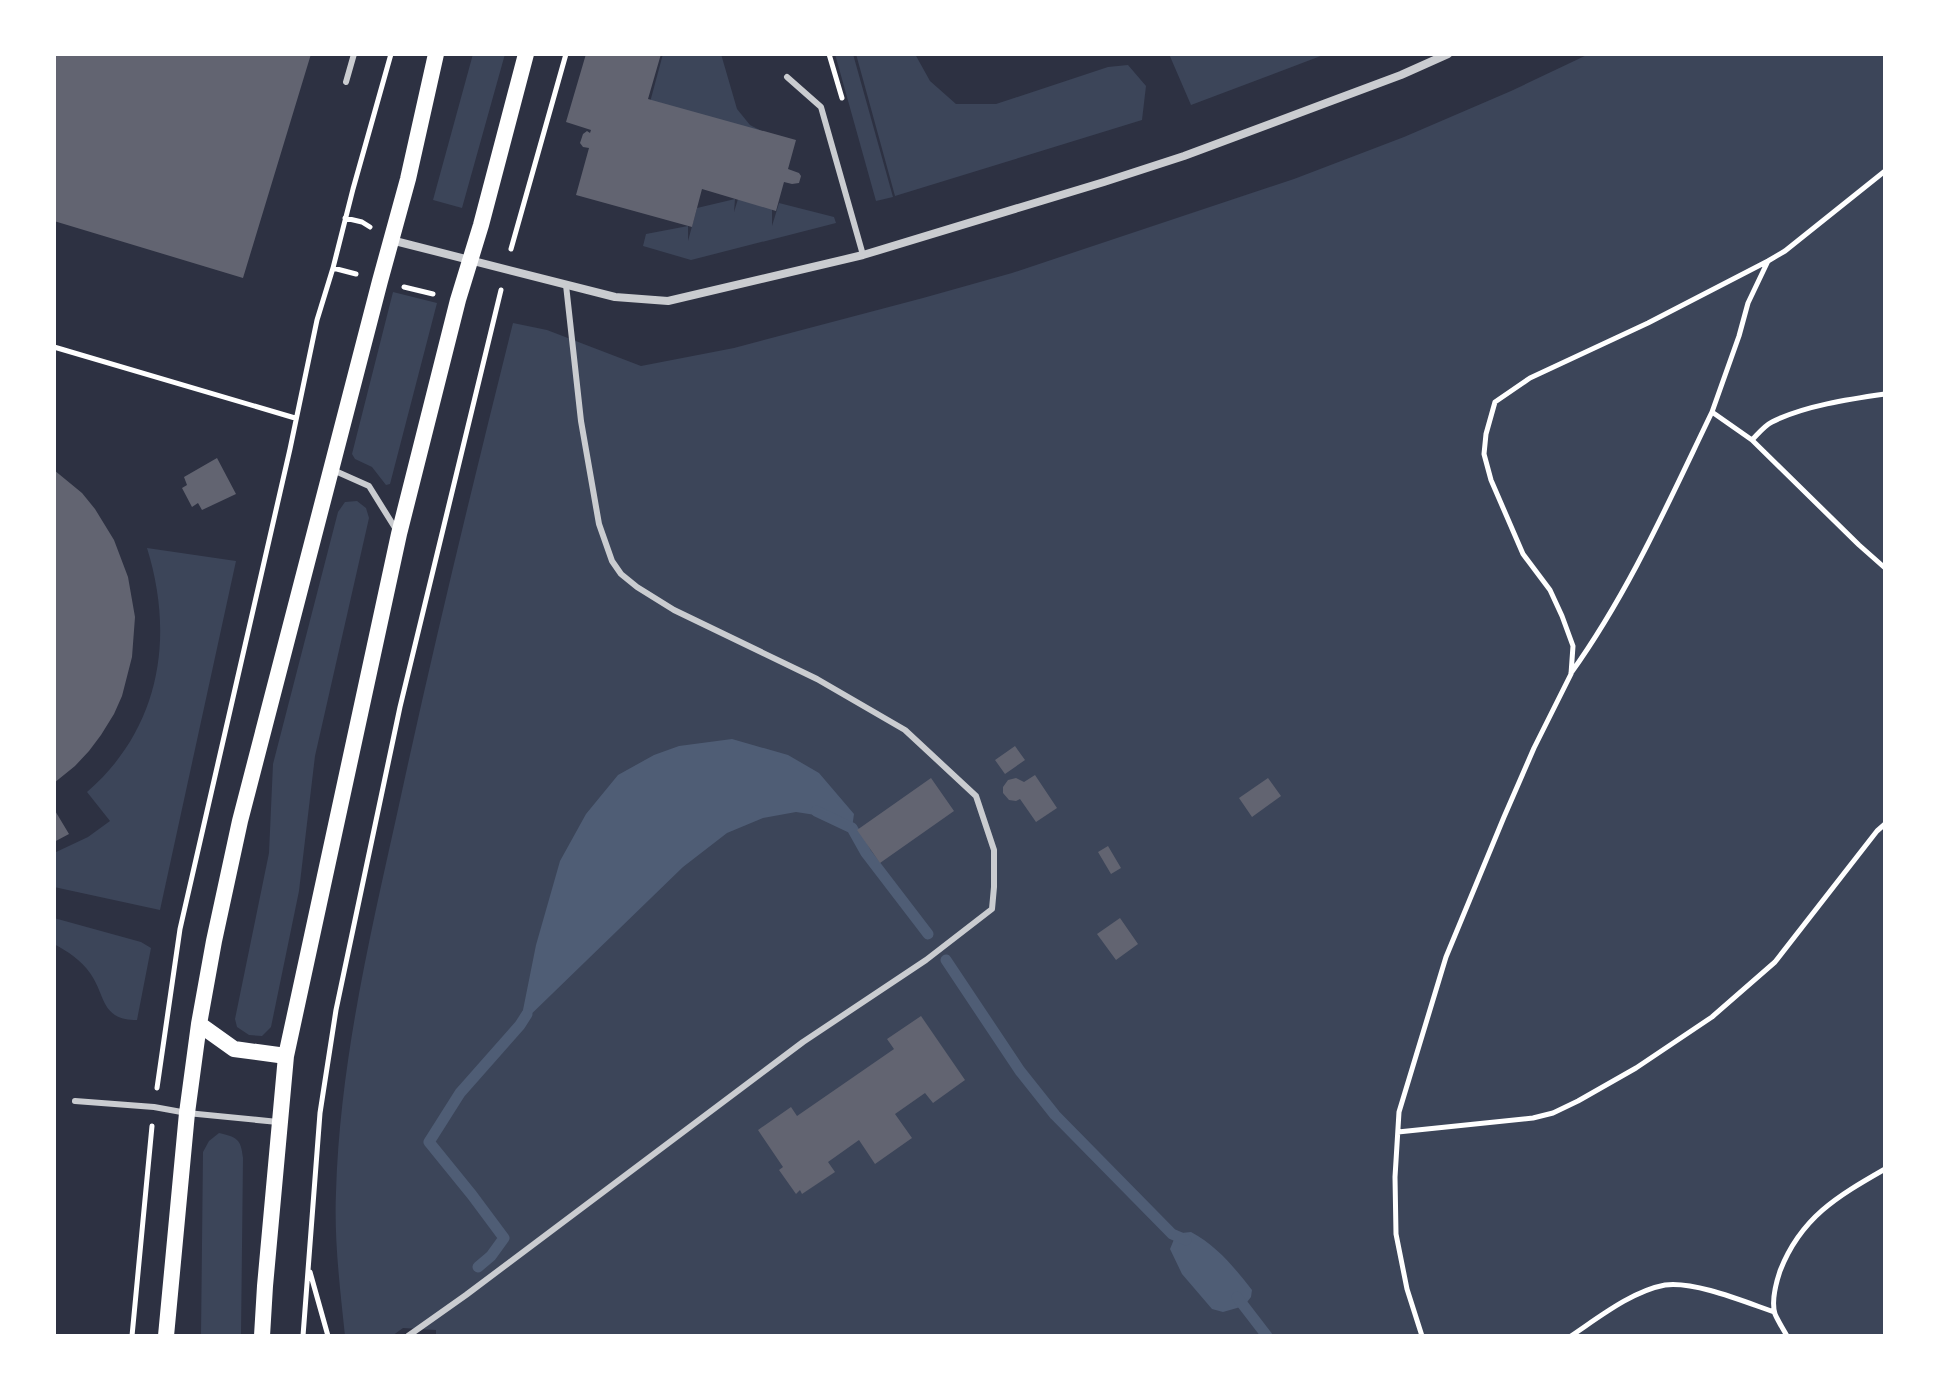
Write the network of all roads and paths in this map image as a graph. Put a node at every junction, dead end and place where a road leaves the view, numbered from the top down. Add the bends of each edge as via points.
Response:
1 (354, 54) edge
2 (391, 54) edge
3 (436, 54) edge
4 (526, 54) edge
5 (566, 54) edge
6 (1448, 54) edge
7 (787, 77) dead end
8 (346, 82) dead end
9 (1885, 171) edge
10 (391, 240) junction
11 (863, 255) junction
12 (469, 261) junction
13 (1768, 261) junction
14 (333, 268) junction
15 (506, 270) junction
16 (380, 281) junction
17 (566, 285) junction
18 (458, 300) junction
19 (54, 347) edge
20 (1885, 394) edge
21 (1712, 412) junction
22 (1752, 440) junction
23 (332, 470) junction
24 (399, 534) junction
25 (1885, 568) edge
26 (1571, 674) junction
27 (1885, 824) edge
28 (199, 1024) junction
29 (286, 1056) junction
30 (75, 1101) dead end
31 (187, 1113) junction
32 (279, 1122) junction
33 (1398, 1132) junction
34 (1885, 1169) edge
35 (308, 1267) junction
36 (1774, 1312) junction
37 (166, 1336) edge
38 (262, 1336) edge
39 (303, 1336) edge
40 (328, 1336) edge
41 (408, 1336) edge
42 (1422, 1336) edge
43 (1571, 1336) edge
44 (1787, 1336) edge

1 - 8 lane
2 - 14 path
3 - 10 main road
4 - 12 main road
5 - 15 path
6 - 11 street via 1184,156
7 - 11 lane via 821,107
9 - 13 path
10 - 12 street
10 - 16 main road
11 - 17 street via 668,301 615,297
12 - 15 street
12 - 18 main road
13 - 21 path via 1748,303
13 - 26 path via 1530,378 1495,402 1484,454 1491,480 1523,554 1562,616 1573,646
14 - 16 path
14 - 19 path via 295,418
15 - 17 street
16 - 18 path
16 - 23 main road
17 - 41 lane via 581,421 599,524 612,561 637,587 674,610 817,679 905,730 976,796 994,850 992,909 803,1042
18 - 24 main road
18 - 35 path via 495,309 400,707 336,1010 320,1113
20 - 22 path via 1795,414 1769,423
21 - 22 path
21 - 26 path via 1638,566
22 - 25 path
23 - 24 lane via 369,486
23 - 28 main road via 240,821
24 - 29 main road
26 - 33 path via 1446,957 1399,1112
27 - 33 path via 1775,962 1712,1017 1636,1068 1553,1113
28 - 29 main road via 234,1049
28 - 31 main road
29 - 32 main road
30 - 31 lane
31 - 32 lane
31 - 37 main road
32 - 38 main road
33 - 42 path via 1396,1234
34 - 36 path via 1837,1197 1808,1223 1786,1256 1776,1283
35 - 39 path
35 - 40 path
36 - 43 path via 1720,1293 1666,1285 1611,1309
36 - 44 path

